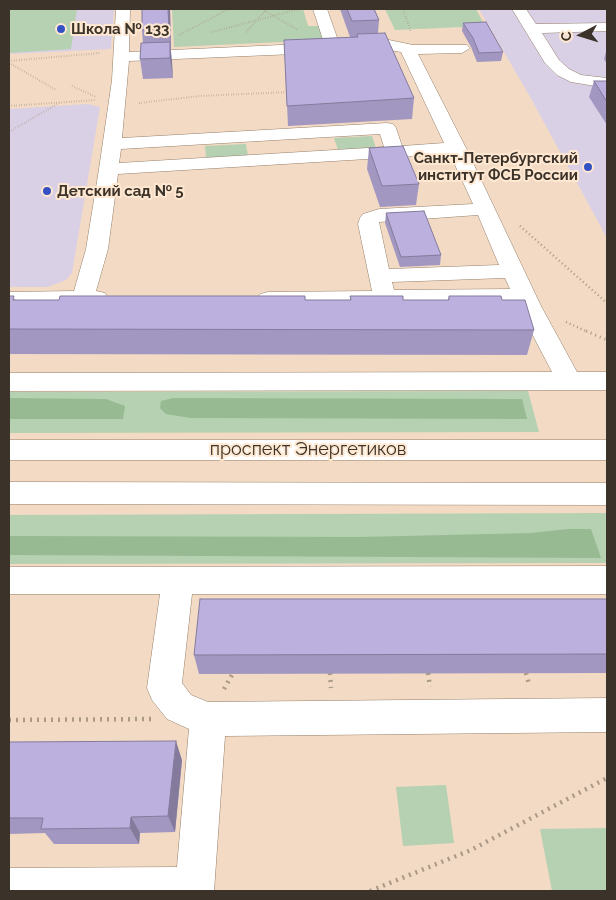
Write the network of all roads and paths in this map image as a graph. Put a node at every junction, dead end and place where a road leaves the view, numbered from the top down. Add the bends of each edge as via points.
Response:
1 (123, 9) edge
2 (229, 9) edge
3 (298, 9) edge
4 (320, 9) edge
5 (519, 9) edge
6 (607, 27) edge
7 (532, 29) junction
8 (212, 32) dead end
9 (334, 48) junction
10 (462, 48) dead end
11 (410, 50) junction
12 (122, 55) junction
13 (165, 55) junction
14 (9, 62) edge
15 (607, 83) edge
16 (56, 90) dead end
17 (293, 92) edge
18 (60, 103) junction
19 (109, 104) junction
20 (9, 106) edge
21 (9, 132) edge
22 (112, 144) junction
23 (457, 148) junction
24 (395, 152) junction
25 (109, 169) junction
26 (485, 209) junction
27 (516, 221) dead end
28 (513, 271) junction
29 (381, 276) junction
30 (525, 296) junction
31 (83, 298) junction
32 (122, 298) edge
33 (9, 299) edge
34 (249, 299) edge
35 (385, 299) junction
36 (607, 303) edge
37 (567, 381) junction
38 (607, 381) edge
39 (9, 382) edge
40 (9, 450) edge
41 (607, 450) edge
42 (9, 493) edge
43 (607, 494) edge
44 (9, 580) edge
45 (178, 580) junction
46 (607, 580) edge
47 (607, 715) edge
48 (208, 718) junction
49 (158, 719) dead end
50 (9, 720) edge
51 (607, 778) edge
52 (9, 888) edge
53 (120, 889) edge
54 (370, 891) edge

1 - 12 street
2 - 13 path via 175,37
3 - 8 path
4 - 9 street
5 - 7 street
6 - 7 street
7 - 15 street via 553,63 563,72 577,79
9 - 11 street via 389,45
9 - 13 street
10 - 11 street
11 - 23 street
12 - 13 street
12 - 14 path
12 - 19 street
14 - 16 path
17 - 19 path
18 - 19 path
18 - 20 path
18 - 21 path
19 - 22 street
22 - 24 street via 387,128
22 - 25 street
23 - 24 street
23 - 26 street
24 - 25 street
25 - 31 street via 97,249
26 - 28 street
26 - 29 street via 370,218 368,224
27 - 36 path
28 - 29 street
28 - 30 street
29 - 35 street
30 - 35 street
30 - 37 street via 562,364
31 - 32 street
31 - 33 street
34 - 35 street
37 - 38 street
37 - 39 street
40 - 41 street, проспект Энергетиков
42 - 43 street
44 - 45 street
45 - 46 street
45 - 48 street via 164,688 179,707
47 - 48 street
48 - 53 street via 195,887
49 - 50 path
51 - 54 path via 471,850
52 - 53 street

